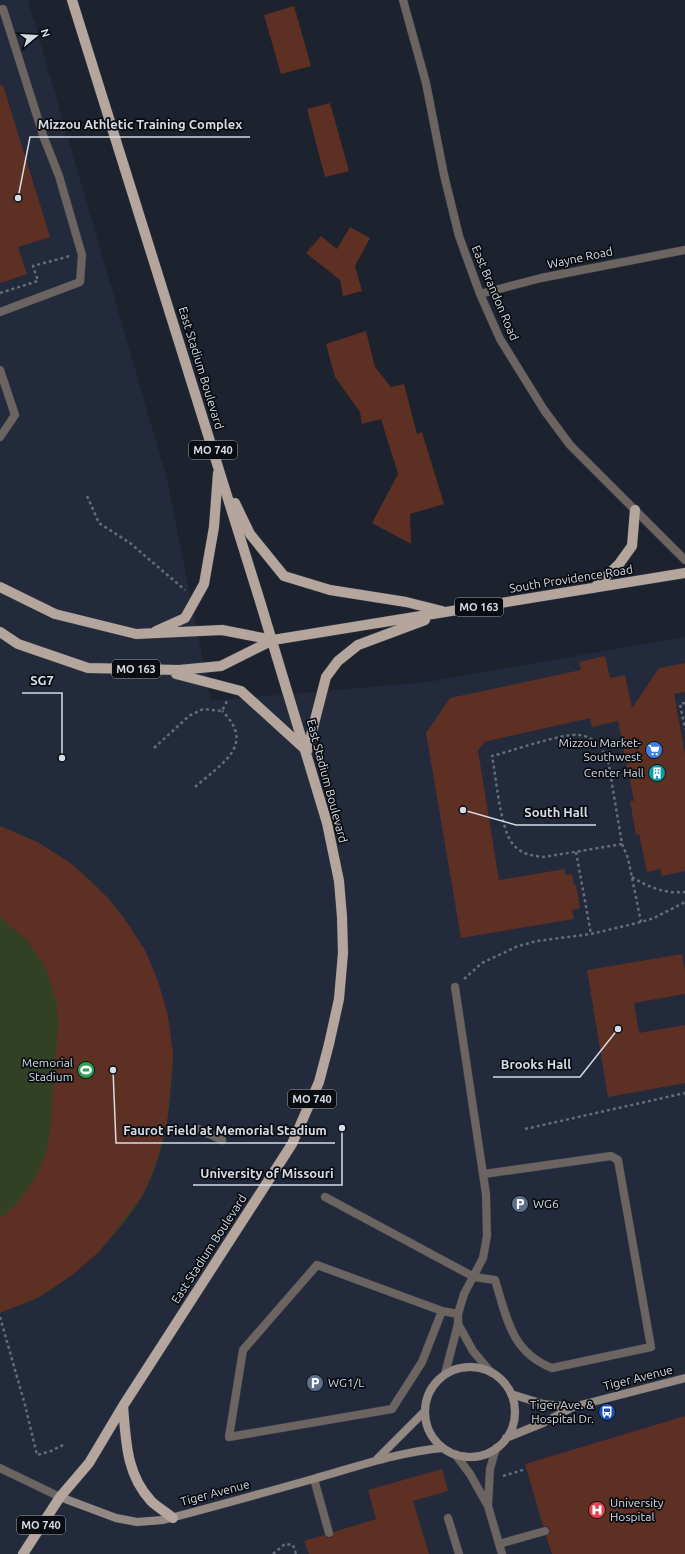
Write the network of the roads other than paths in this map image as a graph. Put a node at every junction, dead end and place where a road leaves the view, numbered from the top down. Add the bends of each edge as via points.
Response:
1 (72, 0) edge
2 (403, 0) edge
3 (0, 10) edge
4 (685, 250) edge
5 (480, 294) junction
6 (0, 312) edge
7 (0, 370) edge
8 (0, 437) edge
9 (218, 467) junction
10 (635, 510) junction
11 (685, 560) edge
12 (685, 573) edge
13 (0, 587) edge
14 (594, 588) junction
15 (448, 612) junction
16 (0, 632) edge
17 (153, 633) junction
18 (273, 640) junction
19 (156, 670) junction
20 (307, 751) junction
21 (455, 987) road end
22 (196, 1128) dead end
23 (222, 1140) dead end
24 (484, 1174) junction
25 (325, 1197) dead end
26 (474, 1277) junction
27 (442, 1311) junction
28 (458, 1314) junction
29 (458, 1324) junction
30 (490, 1371) junction
31 (445, 1374) junction
32 (685, 1378) edge
33 (511, 1394) junction
34 (123, 1406) junction
35 (573, 1406) junction
36 (424, 1411) junction
37 (506, 1438) junction
38 (443, 1448) junction
39 (496, 1448) junction
40 (455, 1454) junction
41 (376, 1459) junction
42 (0, 1468) edge
43 (314, 1479) junction
44 (60, 1497) junction
45 (488, 1506) junction
46 (173, 1518) junction
47 (448, 1518) dead end
48 (545, 1531) dead end
49 (329, 1533) dead end
50 (499, 1544) junction
51 (23, 1554) edge
52 (459, 1554) edge
53 (502, 1554) edge

1 - 9 main road, East Stadium Boulevard / MO 740
2 - 5 street, East Brandon Road via 426,83 459,236
3 - 6 street via 3,9 44,138 59,176 82,255 80,282
4 - 5 street, Wayne Road via 541,278
5 - 10 street, East Brandon Road via 500,339 544,410 570,445
7 - 8 street via 15,415
9 - 15 main road via 250,534 284,576 330,590 406,602
9 - 17 main road via 214,527 204,584 185,618
9 - 18 main road, East Stadium Boulevard / MO 740
10 - 11 street, East Brandon Road
10 - 14 main road via 632,546
12 - 14 main road, South Providence Road / MO 163
13 - 17 main road, South Providence Road / MO 163 via 55,614 136,634
14 - 15 main road, South Providence Road / MO 163
15 - 18 main road, South Providence Road / MO 163
15 - 20 main road via 358,645 338,661 326,677
16 - 19 main road, South Providence Road / MO 163 via 18,644 88,668
17 - 18 main road, South Providence Road / MO 163 via 222,630
18 - 19 main road, South Providence Road / MO 163 via 221,666
18 - 20 main road, East Stadium Boulevard / MO 740
19 - 20 main road via 198,678 241,691
20 - 34 main road, East Stadium Boulevard / MO 740 via 327,822 339,881 342,917 343,953 330,1044 319,1082 292,1144
21 - 24 street
22 - 23 street
24 - 26 street via 487,1236
24 - 26 street via 611,1156 618,1160 651,1347 552,1368 538,1362 519,1344 511,1330 495,1280
25 - 26 street
26 - 28 street via 464,1294
27 - 27 street via 422,1362 392,1409 229,1436 243,1350 317,1265
27 - 28 street
28 - 29 street
29 - 30 street via 473,1351
29 - 31 street
30 - 31 street via 467,1367
30 - 33 street via 502,1380
31 - 36 street via 434,1384 427,1397
32 - 35 street, Tiger Avenue
33 - 35 street, Tiger Avenue via 543,1404
33 - 37 street via 515,1409 513,1424
34 - 44 main road, East Stadium Boulevard / MO 740 via 89,1463
34 - 46 main road via 128,1462 133,1474 152,1502
35 - 37 street, Tiger Avenue via 543,1423
36 - 38 street via 433,1438
36 - 41 street, Tiger Avenue
37 - 39 street
38 - 40 street
38 - 41 street, Tiger Avenue
39 - 40 street via 483,1455 469,1457
39 - 45 street via 490,1469
40 - 45 street
41 - 43 street, Tiger Avenue
42 - 44 street
43 - 46 street, Tiger Avenue
43 - 49 street
44 - 46 street, Tiger Avenue via 116,1518 137,1522
44 - 51 main road, East Stadium Boulevard / MO 740
45 - 50 street
47 - 52 street
48 - 50 street
50 - 53 street

